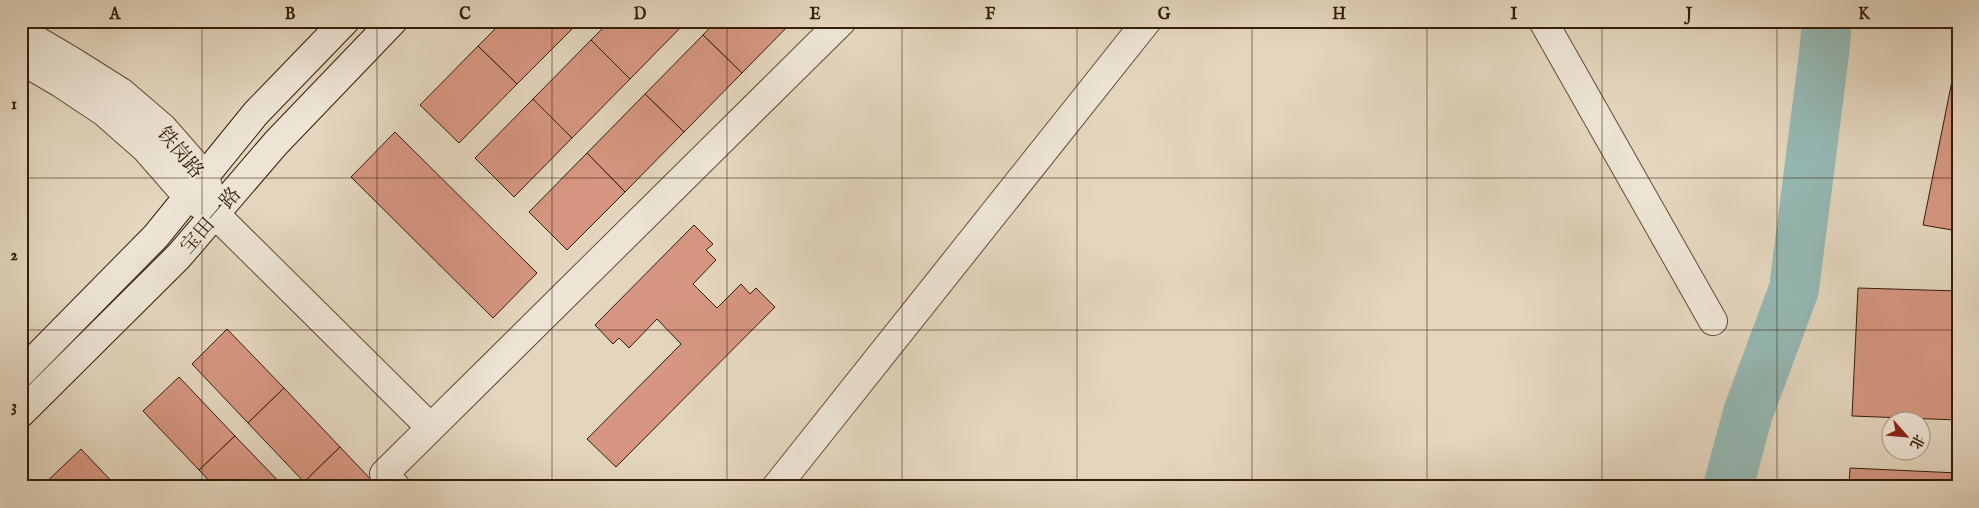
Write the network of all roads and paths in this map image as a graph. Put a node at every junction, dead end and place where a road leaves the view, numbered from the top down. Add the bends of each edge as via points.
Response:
1 (345, 21) edge
2 (393, 21) edge
3 (842, 21) edge
4 (1148, 21) edge
5 (1543, 21) edge
6 (21, 31) edge
7 (21, 60) edge
8 (205, 176) junction
9 (188, 197) junction
10 (215, 214) junction
11 (1713, 321) dead end
12 (21, 373) edge
13 (21, 413) edge
14 (430, 427) junction
15 (396, 487) edge
16 (776, 487) edge

1 - 8 street, 宝田一路 via 256,113
2 - 10 street, 宝田一路 via 276,142
3 - 14 street
4 - 16 street
5 - 11 street
6 - 8 street, 铁岗路 via 120,92 163,128
7 - 9 street, 铁岗路 via 104,112 146,149
8 - 9 street, 宝田一路
8 - 10 street, 铁岗路
9 - 10 street, 铁岗路
9 - 12 street, 宝田一路 via 156,236
10 - 13 street, 宝田一路 via 179,256
10 - 14 street
14 - 15 street via 384,474

